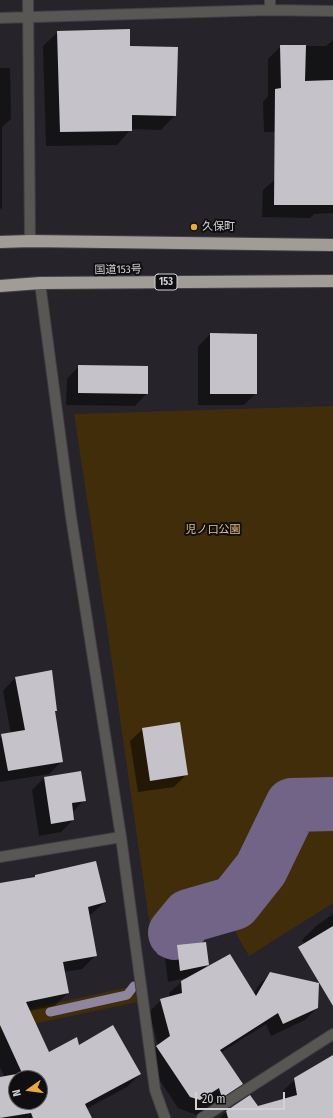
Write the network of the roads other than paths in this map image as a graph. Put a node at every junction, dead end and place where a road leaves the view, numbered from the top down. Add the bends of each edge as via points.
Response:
1 (28, 0) edge
2 (270, 5) edge
3 (333, 11) edge
4 (0, 18) edge
5 (28, 18) junction
6 (30, 241) junction
7 (0, 242) edge
8 (333, 245) edge
9 (333, 281) edge
10 (40, 284) junction
11 (0, 286) edge
12 (122, 838) junction
13 (0, 857) edge
14 (333, 1034) edge
15 (165, 1118) edge
16 (202, 1118) edge

1 - 5 street
2 - 3 street
2 - 5 street
4 - 5 street
5 - 6 street
6 - 7 highway
6 - 8 highway
9 - 10 highway, 国道153号 / 153
10 - 11 highway, 国道153号 / 153
10 - 12 street via 71,517
12 - 13 street
12 - 15 street via 155,1090
14 - 16 street

